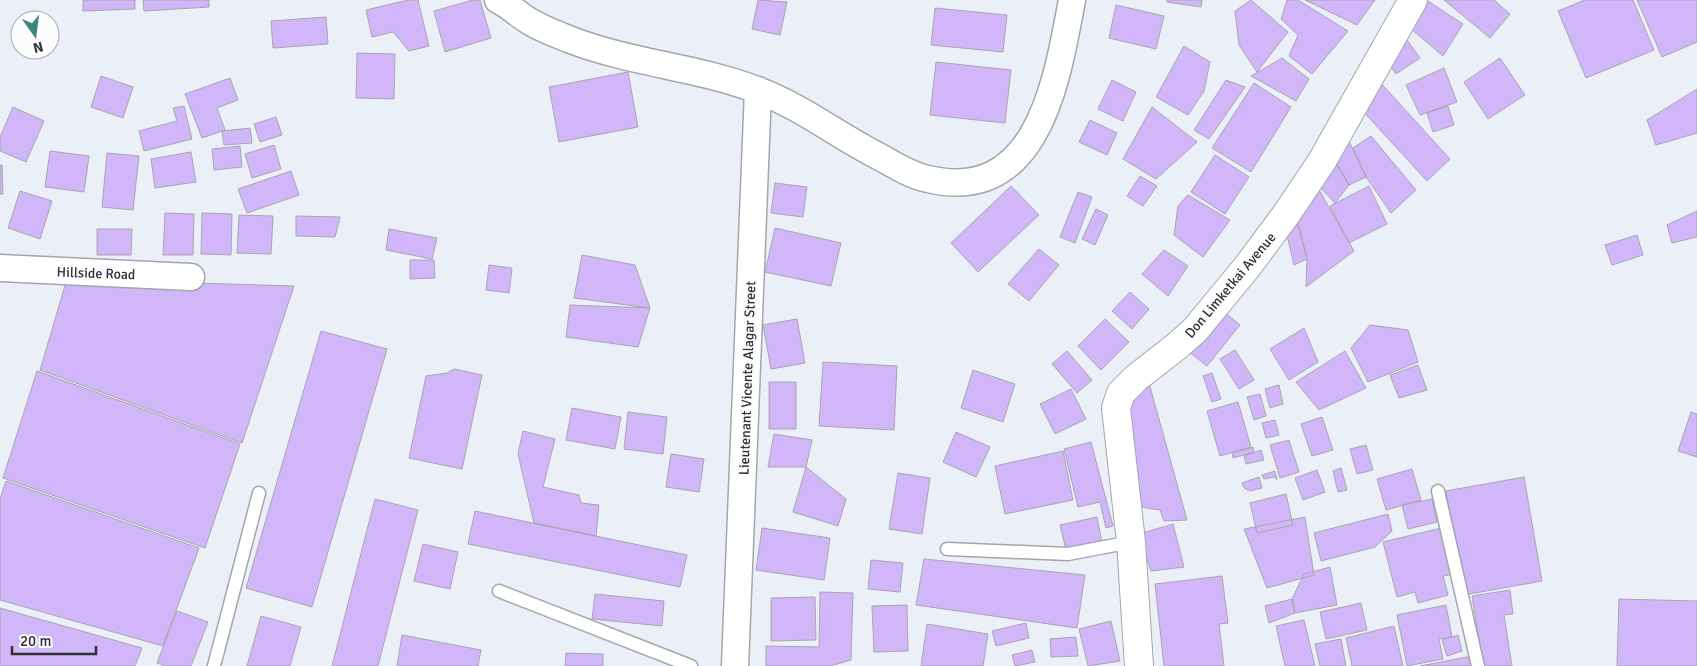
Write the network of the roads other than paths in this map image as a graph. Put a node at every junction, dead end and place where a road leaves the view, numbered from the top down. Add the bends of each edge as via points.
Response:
1 (498, 0) edge
2 (1072, 0) edge
3 (1413, 0) edge
4 (758, 90) junction
5 (0, 268) edge
6 (191, 277) dead end
7 (1438, 491) dead end
8 (259, 493) dead end
9 (1130, 542) junction
10 (947, 550) dead end
11 (499, 591) dead end
12 (214, 666) edge
13 (691, 666) edge
14 (736, 666) edge
15 (1139, 666) edge
16 (1478, 666) edge

1 - 4 street via 527,20 572,40
2 - 4 street via 1061,59 1031,141 1010,162 985,179 960,182 927,179
3 - 9 street, Don Limketkai Avenue via 1322,161 1269,238 1195,330 1121,393 1116,408
4 - 14 street, Lieutenant Vicente Alagar Street
5 - 6 street, Hillside Road
7 - 16 lane
8 - 12 lane
9 - 10 lane via 1068,554
9 - 15 street, Don Limketkai Avenue
11 - 13 lane

